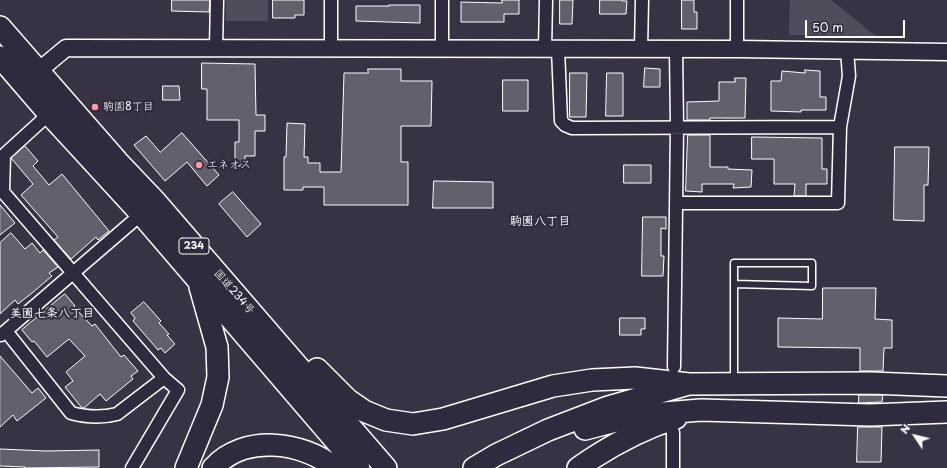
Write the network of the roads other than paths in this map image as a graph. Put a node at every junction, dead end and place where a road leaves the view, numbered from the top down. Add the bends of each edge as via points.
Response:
1 (217, 0) edge
2 (331, 0) edge
3 (442, 0) edge
4 (546, 0) edge
5 (642, 0) edge
6 (737, 0) edge
7 (0, 27) edge
8 (216, 48) junction
9 (331, 48) junction
10 (442, 48) junction
11 (552, 49) junction
12 (641, 49) junction
13 (676, 49) junction
14 (737, 49) junction
15 (847, 50) junction
16 (947, 52) edge
17 (0, 58) edge
18 (30, 78) junction
19 (49, 114) junction
20 (677, 127) junction
21 (840, 127) junction
22 (676, 203) junction
23 (148, 208) junction
24 (73, 273) junction
25 (200, 284) junction
26 (734, 284) junction
27 (242, 302) junction
28 (3, 333) edge
29 (674, 367) dead end
30 (164, 378) junction
31 (734, 383) junction
32 (689, 384) junction
33 (947, 386) edge
34 (701, 410) junction
35 (947, 412) edge
36 (673, 432) dead end
37 (132, 468) edge
38 (186, 468) edge
39 (213, 468) edge
40 (335, 468) edge
41 (359, 468) edge
42 (386, 468) edge
43 (474, 468) edge
44 (502, 468) edge
45 (578, 468) edge
46 (673, 468) edge

1 - 8 street
2 - 9 street
3 - 10 street
4 - 11 street
5 - 12 street
6 - 14 street
7 - 18 highway, 国道234号 / 234
8 - 9 street
8 - 18 street via 66,48
9 - 10 street
10 - 11 street
11 - 12 street
11 - 20 street via 561,121 565,125 572,128
12 - 13 street
13 - 14 street
13 - 20 street
14 - 15 street
15 - 16 street
15 - 21 street via 849,76
17 - 18 highway, 国道234号 / 234
18 - 19 highway, 国道234号 / 234
18 - 23 highway, 国道234号 / 234 via 118,162
19 - 23 highway, 国道234号 / 234
19 - 24 street via 4,155 3,192
20 - 21 street
20 - 22 street
21 - 22 street via 838,203
22 - 29 street
23 - 24 street
23 - 25 highway, 国道234号 / 234
23 - 27 highway, 国道234号 / 234
24 - 28 street
24 - 30 street
25 - 38 highway via 217,347 218,377 212,405
25 - 41 highway, 国道234号 / 234
26 - 26 lane via 812,286 812,263 734,263
26 - 31 lane
27 - 32 highway via 301,353 348,400 364,411 386,420 413,424 443,419 553,386 592,380 635,378
27 - 42 highway, 国道234号 / 234
28 - 30 street via 71,413 82,416 117,414
30 - 37 street via 178,390
31 - 32 highway
31 - 33 highway
32 - 43 highway via 608,407 548,430
34 - 35 highway via 870,415
34 - 44 highway via 639,415 580,430
34 - 45 highway via 662,422 632,436 599,453
36 - 46 street
39 - 40 highway via 220,460 241,449 266,444 288,446 306,452

